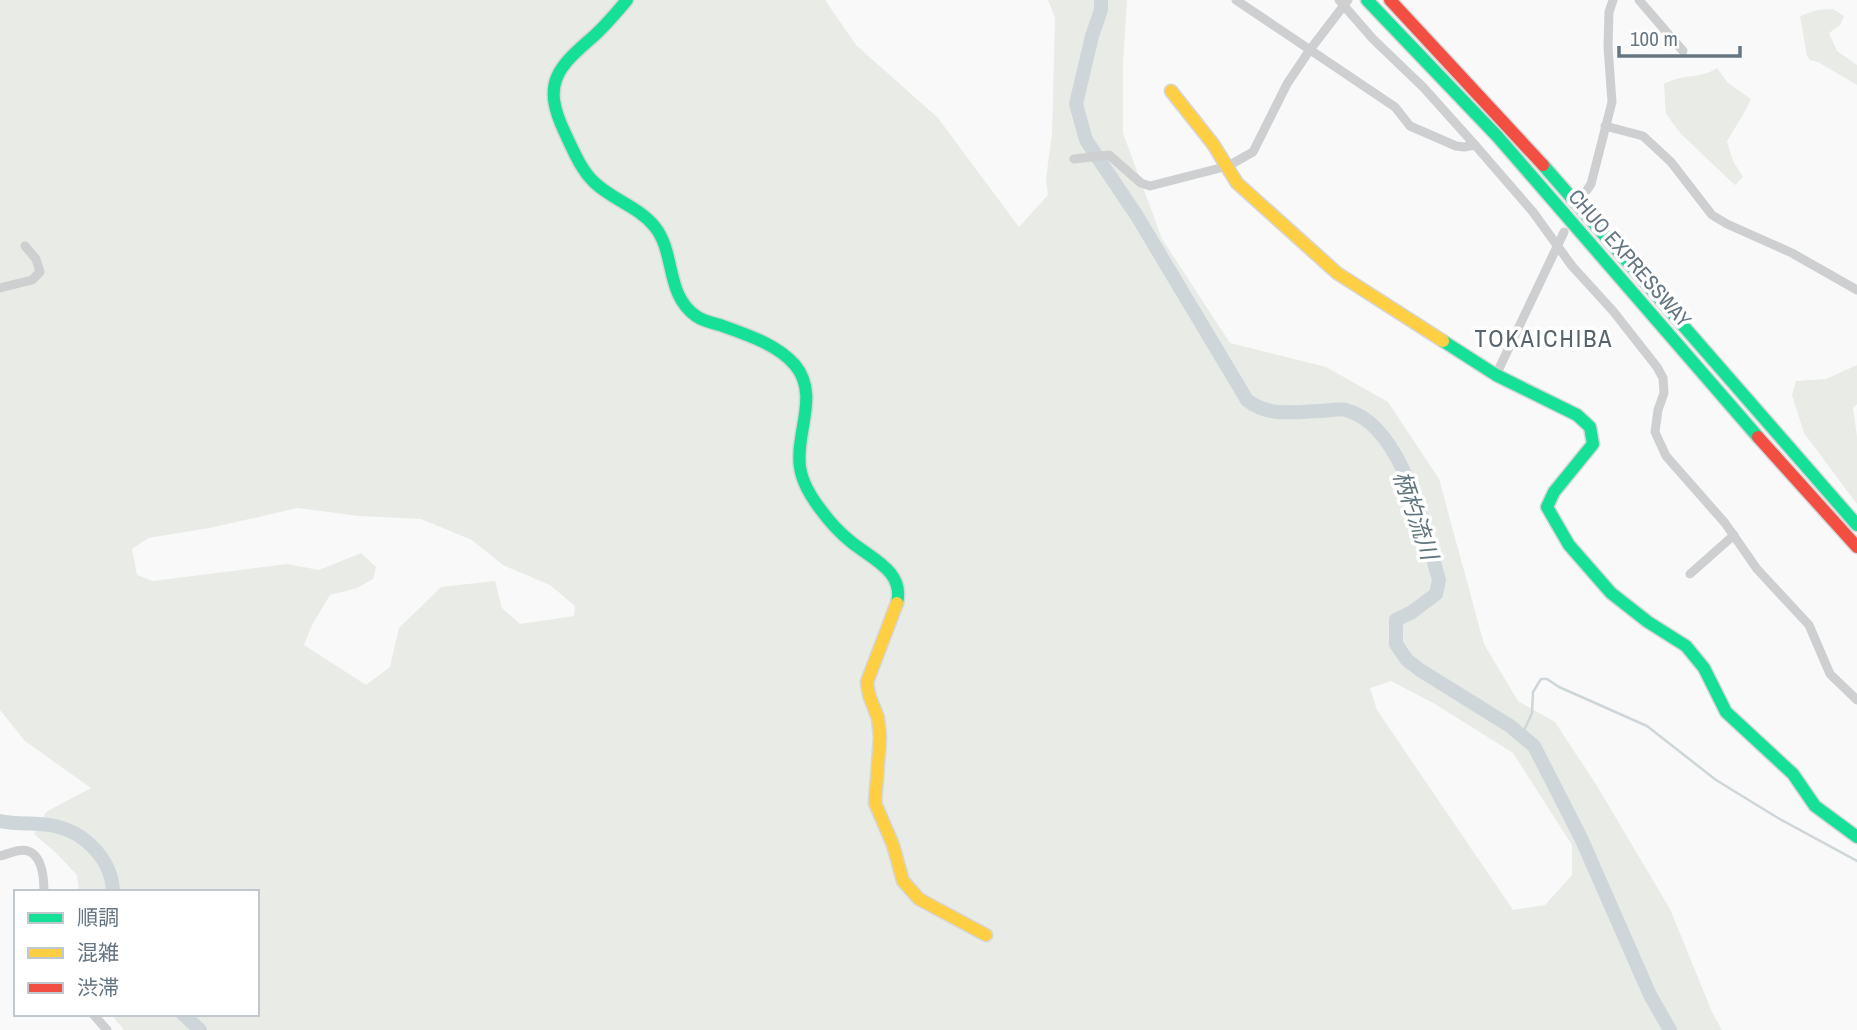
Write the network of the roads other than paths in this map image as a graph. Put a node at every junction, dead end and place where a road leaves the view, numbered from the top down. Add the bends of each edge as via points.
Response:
1 (627, 0) edge
2 (1236, 0) edge
3 (1367, 0) edge
4 (1390, 0) edge
5 (1613, 0) edge
6 (1639, 0) edge
7 (1344, 2) edge
8 (1309, 51) junction
9 (1683, 51) dead end
10 (1171, 91) dead end
11 (1605, 126) junction
12 (1475, 145) junction
13 (1074, 159) dead end
14 (1228, 166) junction
15 (1587, 190) dead end
16 (1564, 232) dead end
17 (25, 246) dead end
18 (1559, 247) junction
19 (0, 288) edge
20 (1857, 290) edge
21 (1496, 375) junction
22 (1857, 525) edge
23 (1734, 535) junction
24 (1857, 547) edge
25 (1690, 575) dead end
26 (1857, 700) edge
27 (1857, 837) edge
28 (0, 856) edge
29 (44, 890) edge
30 (986, 935) dead end
31 (95, 1016) edge
32 (107, 1030) edge

1 - 30 main road via 558,73 554,96 565,134 596,185 655,226 663,239 673,288 686,309 778,351 797,368 807,392 798,456 803,481 837,529 889,572 899,588 867,685 879,726 875,797 879,817 906,888
2 - 8 street
3 - 24 main road, CHUO EXPRESSWAY via 1580,228
4 - 22 main road, CHUO EXPRESSWAY via 1590,217
5 - 11 street via 1608,47 1612,102
6 - 9 street
7 - 8 street
7 - 12 street via 1373,39
8 - 12 street via 1395,107 1410,126 1456,146
8 - 14 street via 1252,152
10 - 14 main road
11 - 15 street
11 - 20 street via 1643,135 1671,162 1712,215
12 - 18 street
13 - 14 street via 1109,155 1150,186
14 - 21 main road via 1237,183 1337,273
16 - 18 street
17 - 19 street via 40,272 32,281
18 - 21 street
18 - 23 street via 1663,377 1656,422 1660,445
21 - 27 main road via 1577,415 1590,427 1593,444 1547,507 1569,545 1611,593 1686,646 1704,668 1727,712 1793,774 1815,806
23 - 25 street
23 - 26 street via 1757,569 1809,625 1830,674
28 - 29 street via 27,850 41,865
31 - 32 street

